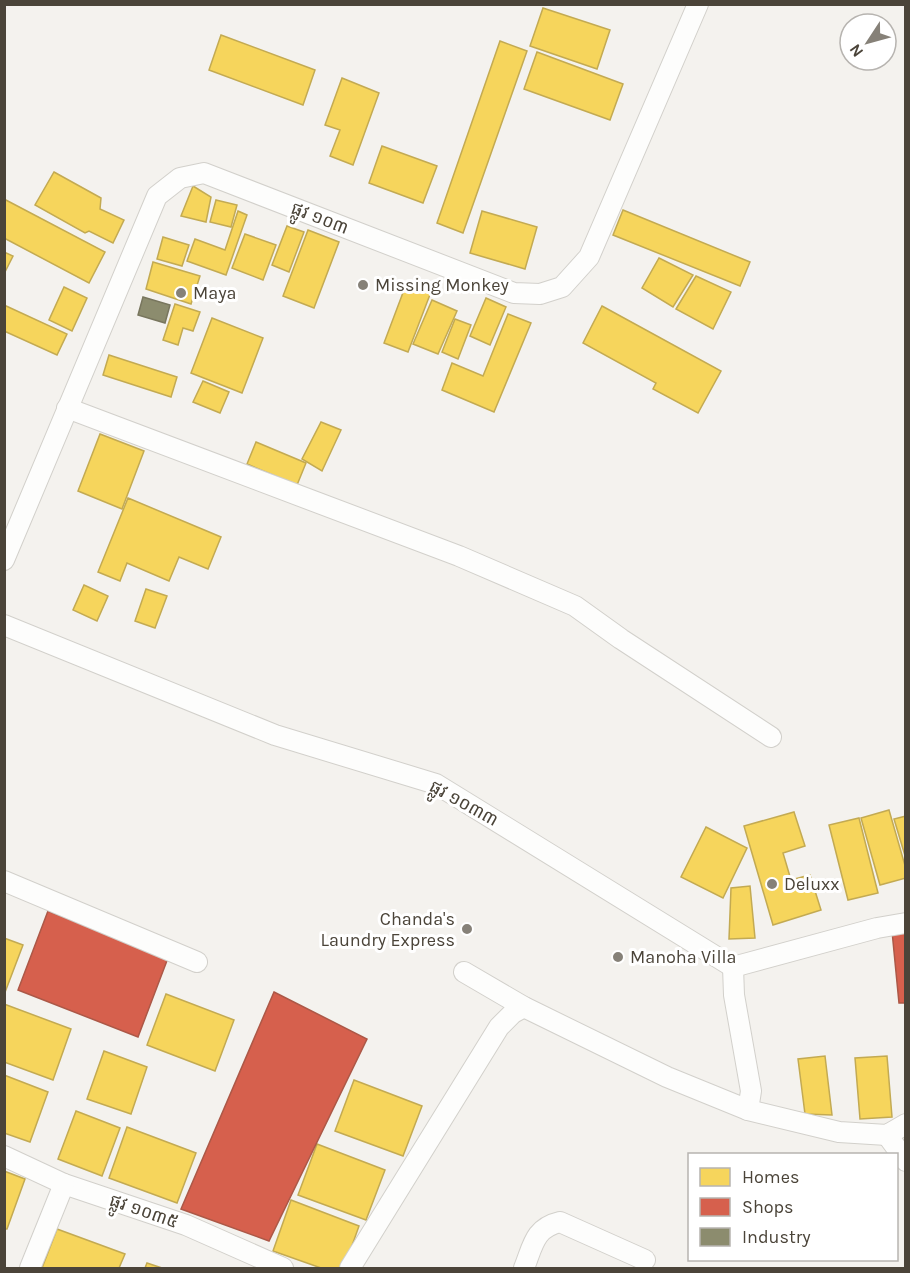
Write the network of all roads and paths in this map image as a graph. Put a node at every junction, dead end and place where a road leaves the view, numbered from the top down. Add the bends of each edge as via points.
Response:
1 (698, 4) edge
2 (67, 408) junction
3 (4, 560) edge
4 (4, 625) edge
5 (771, 737) dead end
6 (4, 881) edge
7 (906, 923) edge
8 (197, 962) dead end
9 (733, 967) junction
10 (464, 972) dead end
11 (524, 1007) junction
12 (748, 1110) junction
13 (906, 1124) edge
14 (886, 1134) junction
15 (4, 1156) edge
16 (906, 1161) edge
17 (64, 1184) junction
18 (645, 1260) dead end
19 (30, 1269) edge
20 (283, 1269) edge
21 (350, 1269) edge
22 (524, 1269) edge

1 - 2 street, ផ្លូវ ១០៣ via 589,257 562,287 540,294 514,293 204,173 180,178 157,196
2 - 3 street, ផ្លូវ ១០៣
2 - 5 street via 459,556 575,606
4 - 9 street, ផ្លូវ ១០៣៣ via 275,735 436,784
6 - 8 street
7 - 9 street
9 - 12 street via 734,995 751,1091
10 - 11 street
11 - 12 street via 667,1077
11 - 21 street via 499,1027
12 - 14 street via 839,1132
13 - 14 street
14 - 16 street
15 - 17 street, ផ្លូវ ១០៣៥
17 - 19 street
17 - 20 street, ផ្លូវ ១០៣៥ via 186,1226
18 - 22 street via 560,1222 538,1233

